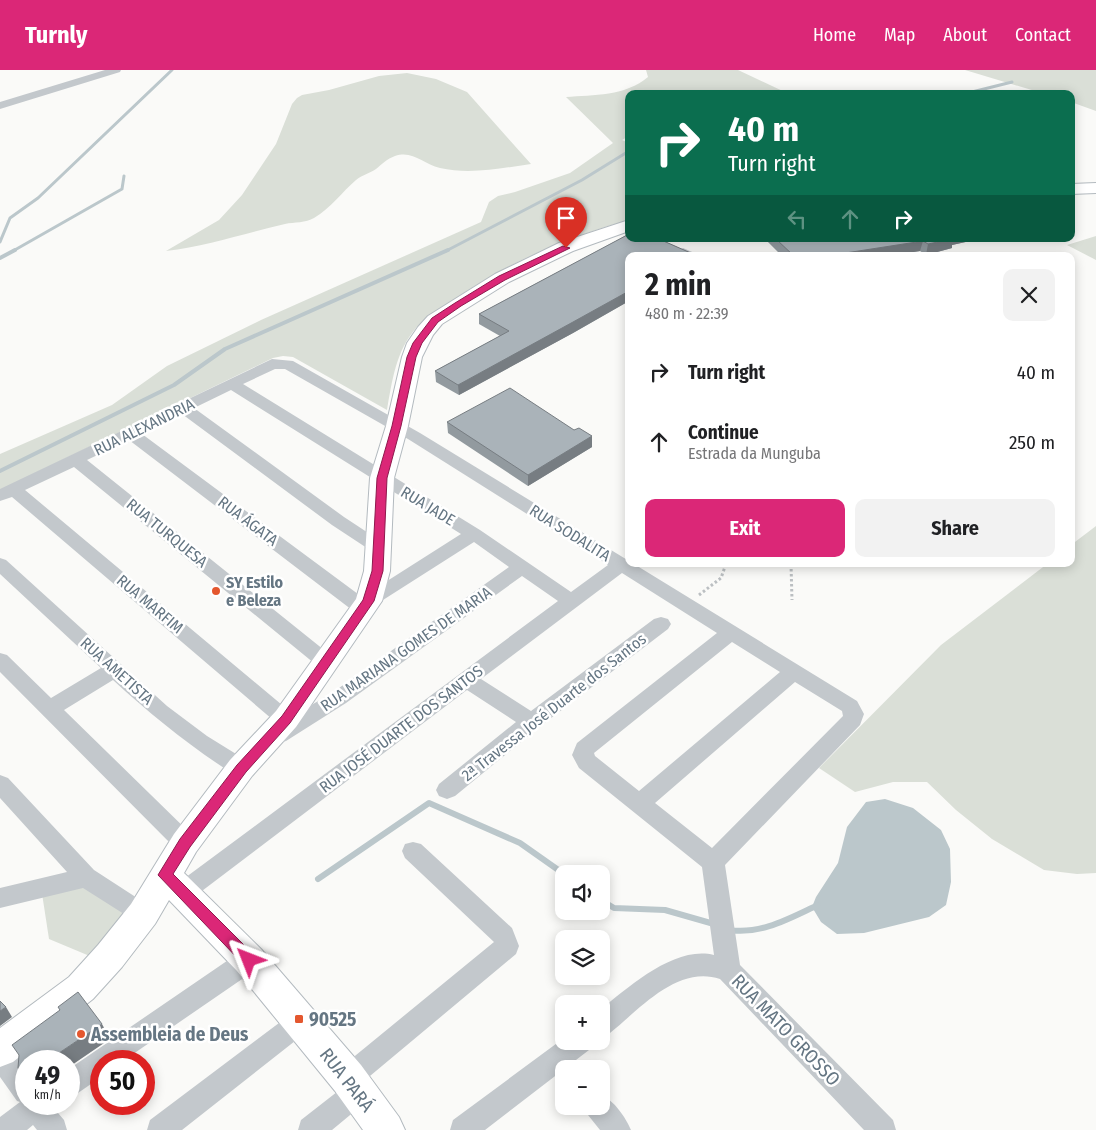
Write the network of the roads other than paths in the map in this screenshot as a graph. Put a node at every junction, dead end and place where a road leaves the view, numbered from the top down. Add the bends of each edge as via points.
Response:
1 (116, 70) edge
2 (0, 106) edge
3 (1096, 188) edge
4 (1075, 189) edge
5 (625, 226) edge
6 (673, 246) edge
7 (687, 252) edge
8 (288, 364) joint
9 (232, 384) junction
10 (184, 408) junction
11 (397, 426) junction
12 (132, 434) junction
13 (76, 460) junction
14 (382, 478) junction
15 (7, 493) edge
16 (474, 534) junction
17 (379, 548) junction
18 (0, 564) edge
19 (620, 565) junction
20 (522, 567) junction
21 (571, 601) junction
22 (366, 604) junction
23 (661, 624) dead end
24 (730, 633) junction
25 (0, 660) edge
26 (327, 663) junction
27 (114, 670) junction
28 (793, 672) junction
29 (466, 679) junction
30 (50, 708) junction
31 (286, 720) junction
32 (531, 722) junction
33 (263, 744) junction
34 (241, 768) junction
35 (0, 784) edge
36 (448, 790) dead end
37 (639, 804) junction
38 (185, 843) junction
39 (413, 851) dead end
40 (712, 862) junction
41 (86, 877) junction
42 (174, 884) junction
43 (0, 898) edge
44 (143, 914) junction
45 (249, 960) junction
46 (728, 970) junction
47 (610, 1018) edge
48 (300, 1022) junction
49 (0, 1050) edge
50 (119, 1050) edge
51 (572, 1050) edge
52 (0, 1055) edge
53 (563, 1060) edge
54 (555, 1067) edge
55 (15, 1076) edge
56 (353, 1085) junction
57 (20, 1115) edge
58 (43, 1115) edge
59 (605, 1115) edge
60 (4, 1130) edge
61 (54, 1130) edge
62 (160, 1130) edge
63 (311, 1130) edge
64 (386, 1130) edge
65 (463, 1130) edge
66 (618, 1130) edge
67 (883, 1130) edge

1 - 2 street
3 - 4 main road
5 - 11 main road via 566,248 502,278 435,320 417,343
6 - 7 lane
8 - 9 street, RUA ALEXANDRIA via 272,364
8 - 11 street, RUA SODALITA
9 - 10 street, RUA ALEXANDRIA
9 - 14 street, RUA JADE
10 - 12 street, RUA ALEXANDRIA
10 - 17 street
11 - 14 main road
11 - 19 street, RUA SODALITA
12 - 13 street, RUA ALEXANDRIA
12 - 22 street, RUA ÁGATA
13 - 15 street, RUA ALEXANDRIA
13 - 26 street, RUA TURQUESA
14 - 16 street, RUA JADE
14 - 17 main road
15 - 31 street, RUA MARFIM
16 - 20 street, RUA JADE
16 - 22 street
17 - 22 main road via 377,571
18 - 27 street, RUA AMETISTA
19 - 21 street, RUA JOSÉ DUARTE DOS SANTOS
19 - 24 street, RUA SODALITA
20 - 21 street, RUA JADE
20 - 33 street, RUA MARIANA GOMES DE MARIA via 339,698
21 - 29 street, RUA JOSÉ DUARTE DOS SANTOS
22 - 26 main road
23 - 32 street, 2ª Travessa José Duarte dos Santos
24 - 28 street, RUA SODALITA
24 - 37 street via 584,749 587,762
25 - 30 street
26 - 31 main road
27 - 30 street
27 - 34 street, RUA AMETISTA via 200,742
28 - 37 street
28 - 40 street, RUA SODALITA via 850,706 853,719
29 - 32 street
29 - 42 street, RUA JOSÉ DUARTE DOS SANTOS via 300,806
30 - 38 street
31 - 33 main road
32 - 36 street, 2ª Travessa José Duarte dos Santos
33 - 34 main road
34 - 38 main road
35 - 41 street
37 - 40 street
38 - 42 main road
39 - 56 street via 504,936 507,946
40 - 46 street
41 - 43 street
41 - 44 street
42 - 44 main road
42 - 45 main road, RUA PARÁ
44 - 49 main road via 80,988
45 - 48 main road, RUA PARÁ
45 - 50 street
46 - 47 street, RUA MATO GROSSO via 706,964 686,967 666,976
46 - 67 street, RUA MATO GROSSO
48 - 56 main road, RUA PARÁ
48 - 62 street
51 - 53 street
52 - 55 street
54 - 65 street
56 - 63 street
56 - 64 main road, RUA PARÁ
57 - 60 street
58 - 61 street
59 - 66 street

